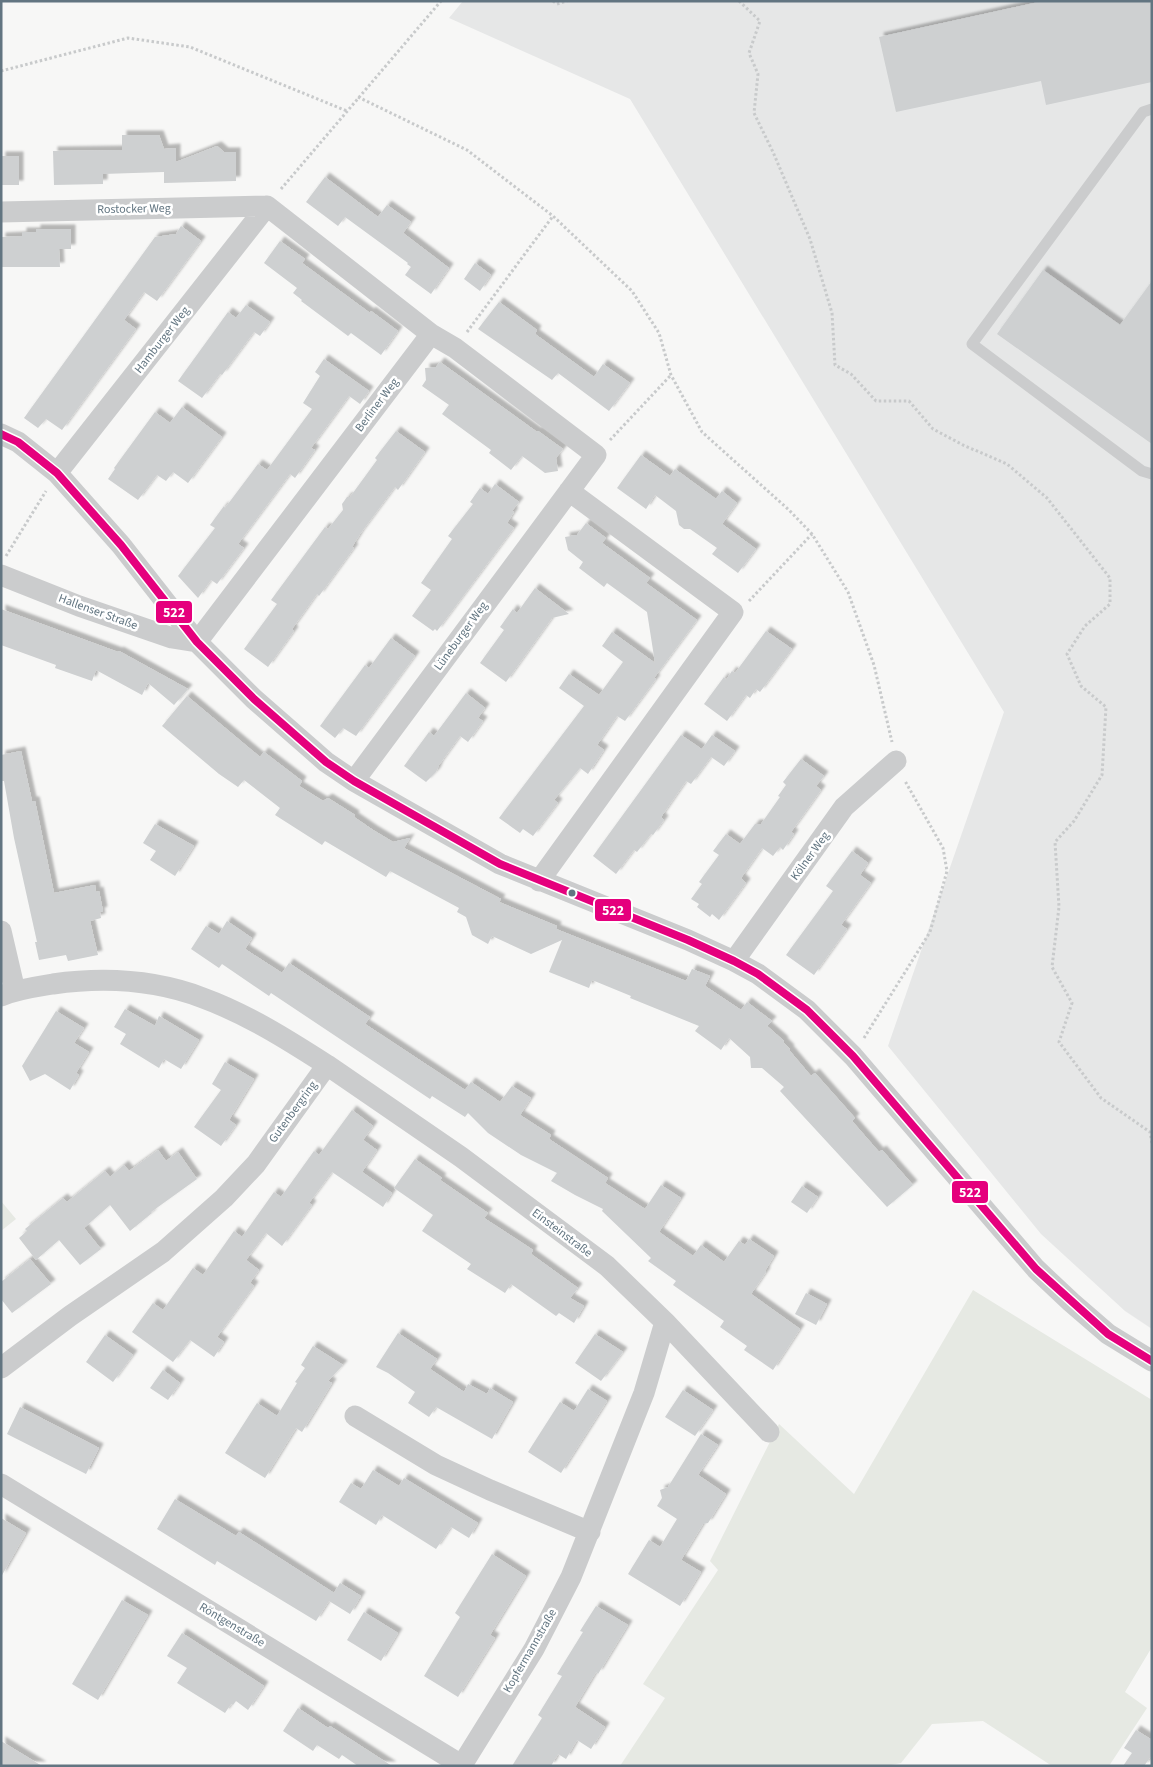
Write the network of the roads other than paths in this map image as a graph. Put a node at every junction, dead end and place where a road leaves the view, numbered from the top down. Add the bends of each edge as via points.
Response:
1 (1152, 109) edge
2 (267, 206) junction
3 (1, 212) edge
4 (431, 334) junction
5 (1, 434) edge
6 (57, 473) junction
7 (1152, 474) edge
8 (569, 490) junction
9 (1, 575) edge
10 (197, 642) junction
11 (896, 761) road end
12 (354, 781) junction
13 (539, 881) junction
14 (1, 931) edge
15 (734, 961) junction
16 (8, 993) edge
17 (327, 1065) junction
18 (665, 1322) junction
19 (1152, 1362) edge
20 (1, 1368) edge
21 (355, 1416) dead end
22 (769, 1432) dead end
23 (1, 1484) edge
24 (590, 1532) junction
25 (462, 1765) edge

1 - 7 lane via 1143,112 972,344 1142,470
2 - 3 street, Rostocker Weg
2 - 4 street
2 - 6 street, Hamburger Weg
4 - 8 street via 455,348 596,455
4 - 10 street, Berliner Weg
5 - 6 street via 18,442
6 - 10 street via 121,545
8 - 12 street, Lüneburger Weg
8 - 13 street via 733,612
9 - 10 street, Hallenser Straße via 172,638
10 - 12 street via 254,699 326,762
11 - 15 street, Kölner Weg via 844,807
12 - 13 street via 500,864
13 - 15 street
14 - 16 street
15 - 19 street via 758,974 807,1010 853,1056 1036,1269 1108,1334
16 - 17 street via 67,982 116,979 159,986 203,998 236,1013
17 - 18 street, Einsteinstraße via 461,1157 606,1266
17 - 20 street, Gutenbergring via 256,1164 224,1198 163,1252
18 - 22 street, Einsteinstraße
18 - 24 street, Kopfermannstraße via 644,1393
21 - 24 street via 436,1465
23 - 25 street, Röntgenstraße
24 - 25 street, Kopfermannstraße via 534,1649

